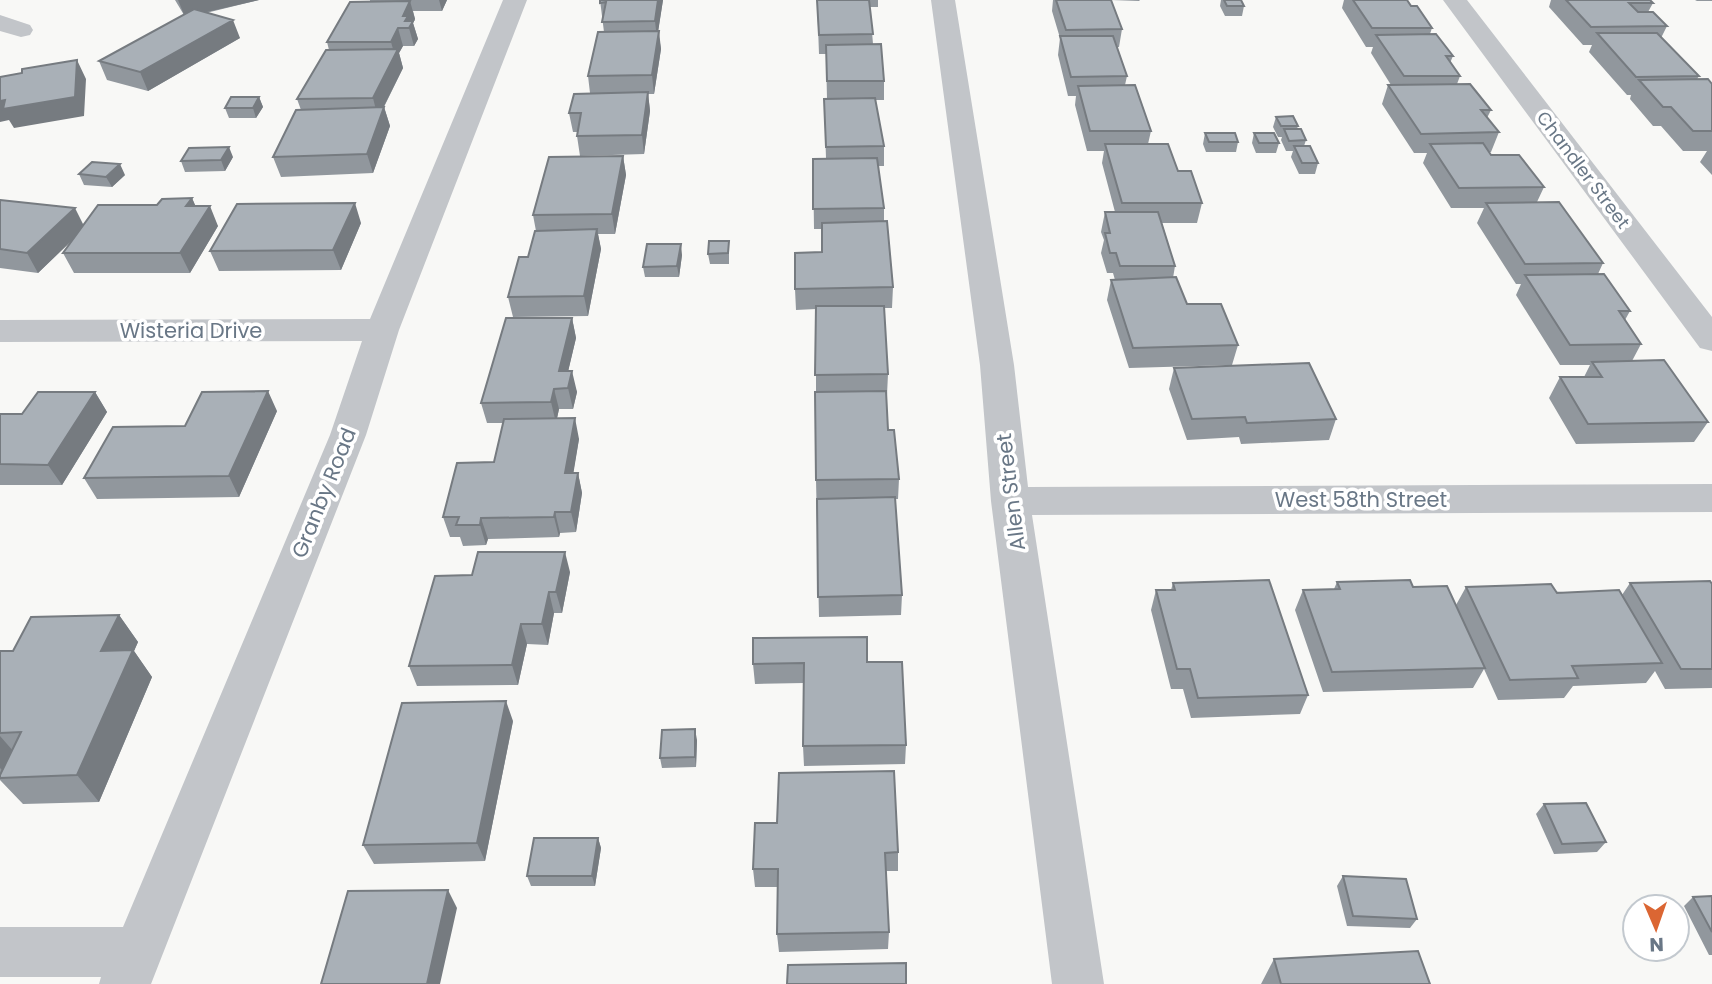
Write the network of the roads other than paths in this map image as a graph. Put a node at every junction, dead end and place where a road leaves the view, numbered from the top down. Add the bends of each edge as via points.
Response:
1 (514, 0) edge
2 (943, 0) edge
3 (1455, 0) edge
4 (382, 330) junction
5 (0, 331) edge
6 (1712, 340) edge
7 (1712, 498) edge
8 (1010, 501) junction
9 (0, 952) edge
10 (132, 968) edge
11 (1078, 984) edge

1 - 4 street, Granby Road
2 - 8 street, Allen Street via 997,365
3 - 6 street, Chandler Street
4 - 5 street, Wisteria Drive
4 - 10 street, Granby Road via 348,435
7 - 8 street, West 58th Street
8 - 11 street, Allen Street
9 - 10 street

